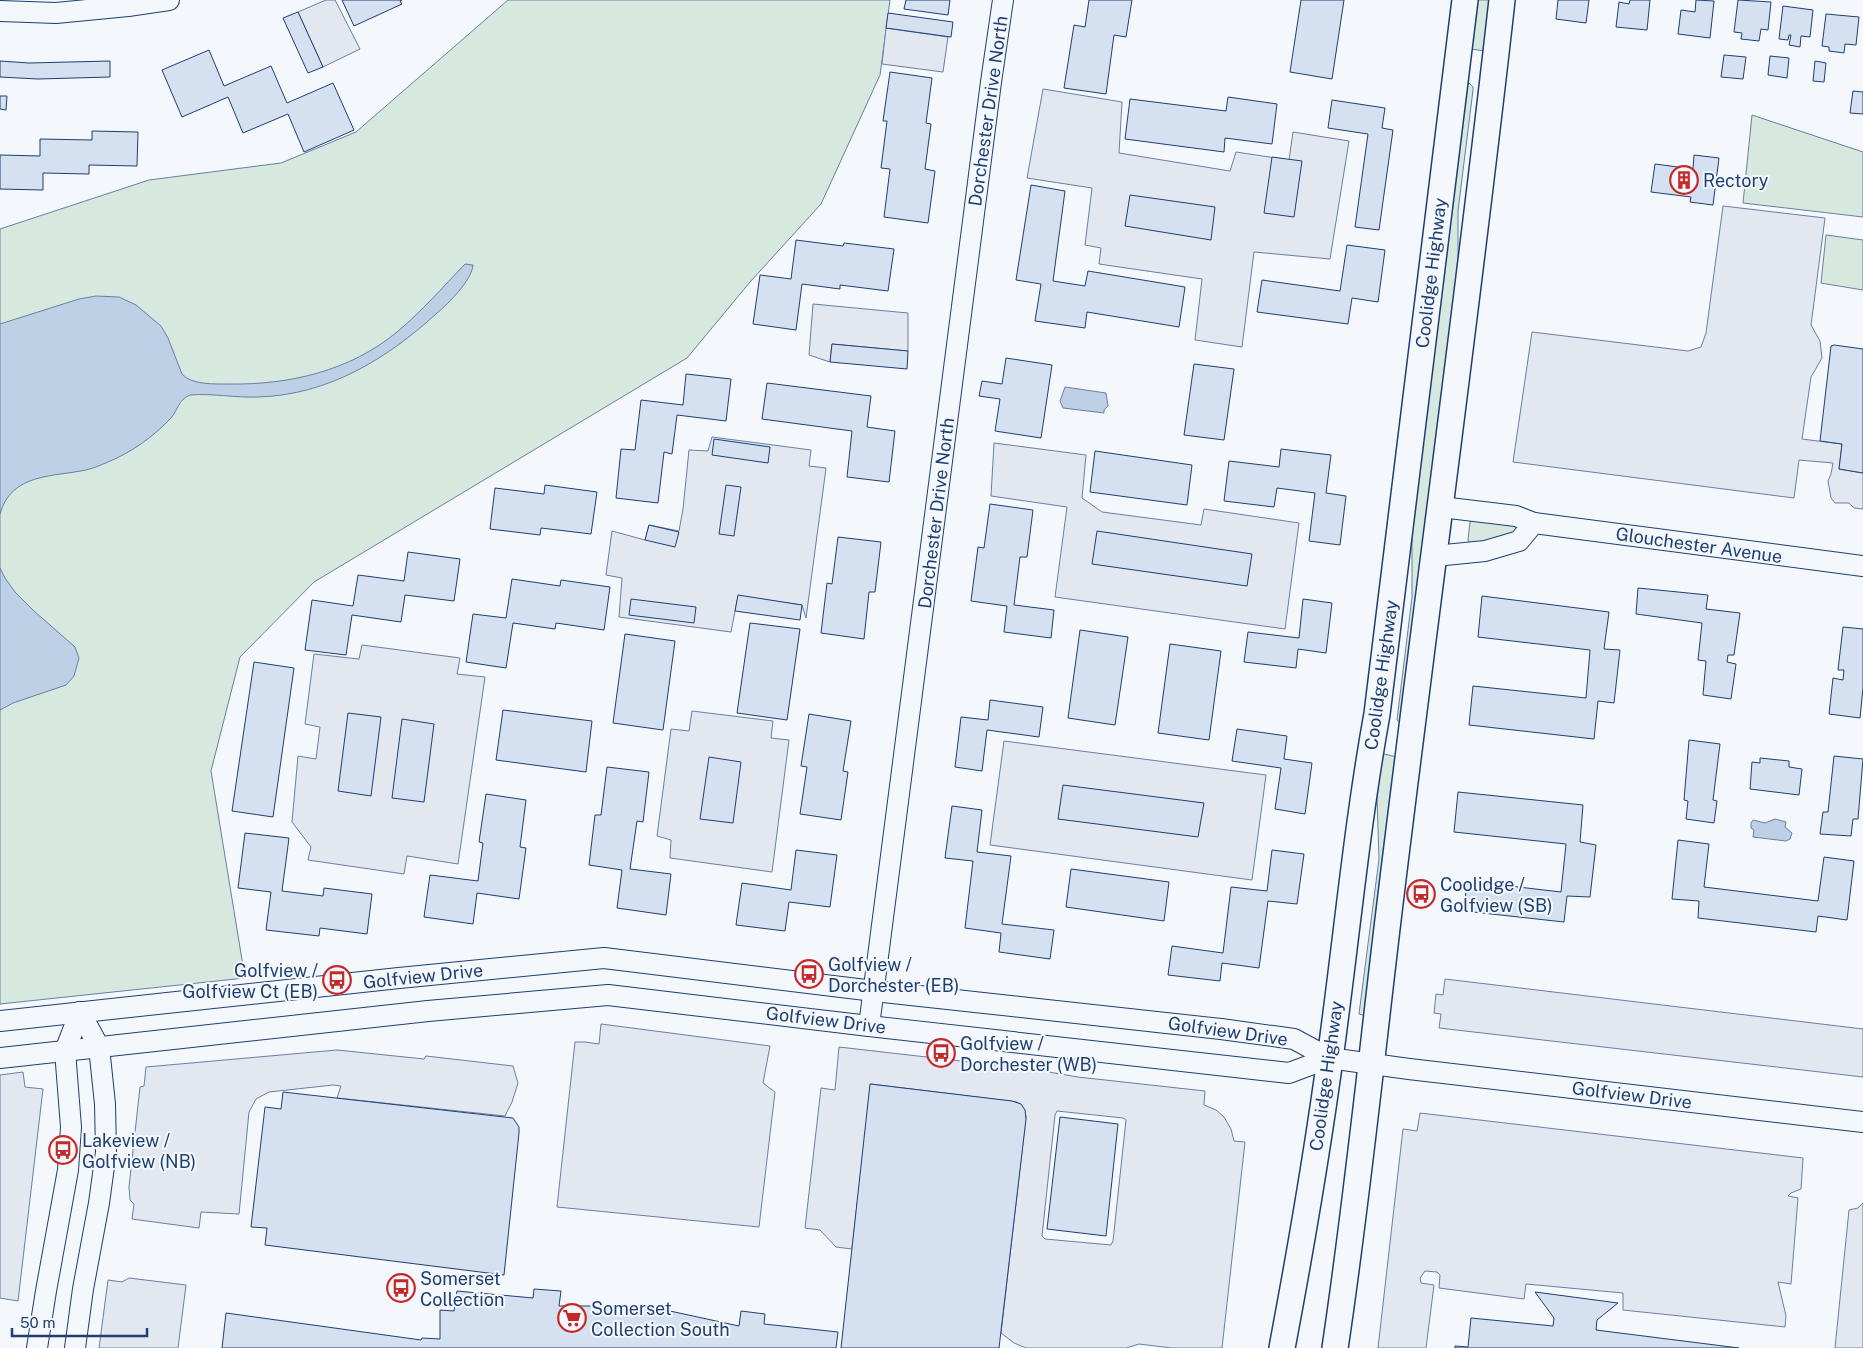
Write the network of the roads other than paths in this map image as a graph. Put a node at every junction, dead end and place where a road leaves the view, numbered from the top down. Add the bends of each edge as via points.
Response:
1 (169, 0) edge
2 (1003, 0) edge
3 (1465, 0) edge
4 (1502, 0) edge
5 (0, 11) edge
6 (1456, 69) junction
7 (1492, 85) junction
8 (1440, 507) junction
9 (1534, 523) junction
10 (1435, 556) junction
11 (1863, 566) edge
12 (1377, 714) junction
13 (1411, 738) junction
14 (874, 991) junction
15 (80, 1012) junction
16 (0, 1021) edge
17 (869, 1026) junction
18 (99, 1047) junction
19 (65, 1052) junction
20 (0, 1058) edge
21 (1329, 1058) junction
22 (1371, 1064) junction
23 (1863, 1122) edge
24 (37, 1348) edge
25 (74, 1348) edge
26 (1282, 1348) edge
27 (1335, 1348) edge

1 - 5 street via 56,13
2 - 14 street, Dorchester Drive North
3 - 6 main road, Coolidge Highway
4 - 7 main road
6 - 7 main road via 1469,67 1482,72
6 - 12 main road, Coolidge Highway
7 - 8 main road
8 - 9 street, Glouchester Avenue via 1516,516
8 - 10 main road
9 - 10 street via 1519,541 1485,551
9 - 11 street, Glouchester Avenue
10 - 13 main road
12 - 13 main road via 1382,735 1401,740
12 - 21 main road, Coolidge Highway via 1364,788
13 - 22 main road
14 - 15 street, Golfview Drive via 594,958
14 - 17 street, Dorchester Drive North
14 - 21 street, Golfview Drive via 1294,1039
15 - 16 street, Golfview Drive
15 - 18 street
15 - 19 street
17 - 18 street, Golfview Drive via 595,995
17 - 21 street, Golfview Drive via 1290,1073
18 - 19 street, Golfview Drive
18 - 25 street via 106,1152
19 - 20 street, Golfview Drive
19 - 24 street via 71,1126 68,1170
21 - 22 street, Golfview Drive
21 - 26 main road, Coolidge Highway
22 - 23 street, Golfview Drive
22 - 27 main road

